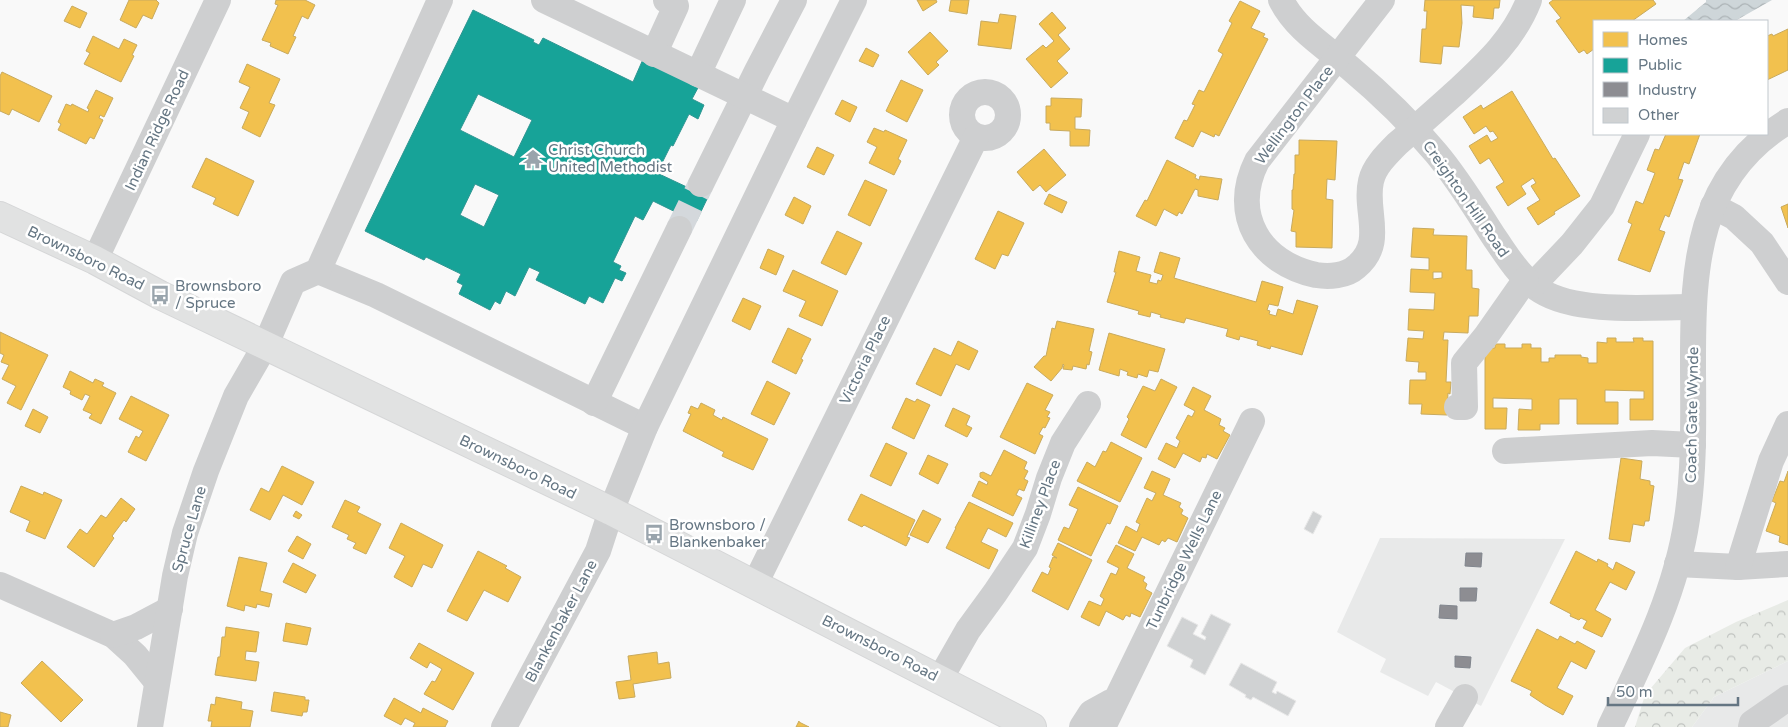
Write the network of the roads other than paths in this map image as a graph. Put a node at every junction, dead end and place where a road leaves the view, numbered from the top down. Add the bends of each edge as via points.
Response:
1 (218, 0) edge
2 (440, 0) edge
3 (544, 0) edge
4 (734, 0) edge
5 (794, 0) edge
6 (854, 0) edge
7 (1280, 0) edge
8 (1382, 0) edge
9 (1529, 0) edge
10 (674, 2) edge
11 (654, 54) junction
12 (1337, 58) junction
13 (698, 74) junction
14 (745, 96) junction
15 (797, 114) junction
16 (1788, 121) edge
17 (1415, 129) junction
18 (1637, 135) edge
19 (1767, 135) edge
20 (1768, 135) edge
21 (976, 137) dead end
22 (701, 184) tunnel mouth
23 (1713, 206) junction
24 (0, 216) edge
25 (678, 229) tunnel mouth
26 (95, 260) junction
27 (318, 271) junction
28 (1530, 282) junction
29 (1788, 282) edge
30 (1693, 307) junction
31 (266, 344) junction
32 (594, 403) junction
33 (1088, 404) dead end
34 (1457, 407) dead end
35 (1252, 421) dead end
36 (1788, 424) edge
37 (645, 427) junction
38 (1693, 444) junction
39 (1504, 451) dead end
40 (611, 511) junction
41 (1678, 564) junction
42 (1788, 564) edge
43 (1738, 567) junction
44 (755, 584) junction
45 (0, 585) edge
46 (170, 609) junction
47 (113, 635) junction
48 (940, 679) junction
49 (157, 682) junction
50 (1465, 697) dead end
51 (1788, 698) edge
52 (1116, 699) junction
53 (150, 727) edge
54 (504, 727) edge
55 (1032, 727) edge
56 (1082, 727) edge
57 (1103, 727) edge
58 (1448, 727) edge
59 (1610, 727) edge
60 (1751, 727) edge

1 - 26 street, Indian Ridge Road
2 - 27 street
3 - 11 street
4 - 13 street
5 - 14 street
6 - 15 street, Blankenbaker Lane
7 - 12 street, Creighton Hill Road via 1302,28
8 - 12 street, Wellington Place
9 - 17 street, Wellington Place via 1523,16 1504,45
10 - 11 street
11 - 13 street
12 - 17 street, Creighton Hill Road
12 - 17 street, Wellington Place via 1252,171 1246,193 1248,214 1254,233 1266,250 1295,269 1314,274 1345,274 1356,268 1370,247 1373,234 1370,189 1374,173 1384,157
13 - 14 street
14 - 15 street
14 - 22 street
15 - 37 street, Blankenbaker Lane
16 - 20 street, Coach Gate Wynde
17 - 28 street, Creighton Hill Road via 1438,154 1510,260
18 - 28 street via 1602,206 1572,244
19 - 23 street, Coach Gate Wynde via 1738,164
21 - 44 street, Victoria Place
23 - 29 street via 1734,216 1762,243
23 - 30 street, Coach Gate Wynde via 1702,240
24 - 26 main road, Brownsboro Road
25 - 32 street
26 - 31 main road, Brownsboro Road via 160,295
27 - 31 street, Spruce Lane via 293,282
27 - 32 street via 376,295
28 - 30 street, Creighton Hill Road via 1552,297 1578,305
28 - 34 street via 1464,363 1465,407
30 - 38 street, Coach Gate Wynde
31 - 40 main road, Brownsboro Road
31 - 46 street, Spruce Lane via 236,396 206,471 185,533
32 - 37 street
33 - 48 street, Killiney Place via 1063,442 1025,548 968,630
35 - 52 street, Tunbridge Wells Lane
36 - 43 street via 1771,461
37 - 40 street, Blankenbaker Lane
38 - 39 street via 1652,443
38 - 41 street, Coach Gate Wynde via 1688,518
40 - 44 main road, Brownsboro Road
40 - 54 street, Blankenbaker Lane via 598,551
41 - 43 street
41 - 59 street, Coach Gate Wynde via 1657,626
42 - 43 street
44 - 48 main road, Brownsboro Road
45 - 47 street
46 - 47 street
46 - 49 street, Spruce Lane
47 - 49 street
48 - 55 main road, Brownsboro Road
49 - 53 street, Spruce Lane
50 - 58 street
51 - 60 street via 1752,723
52 - 56 street via 1091,713
52 - 57 street, Tunbridge Wells Lane

